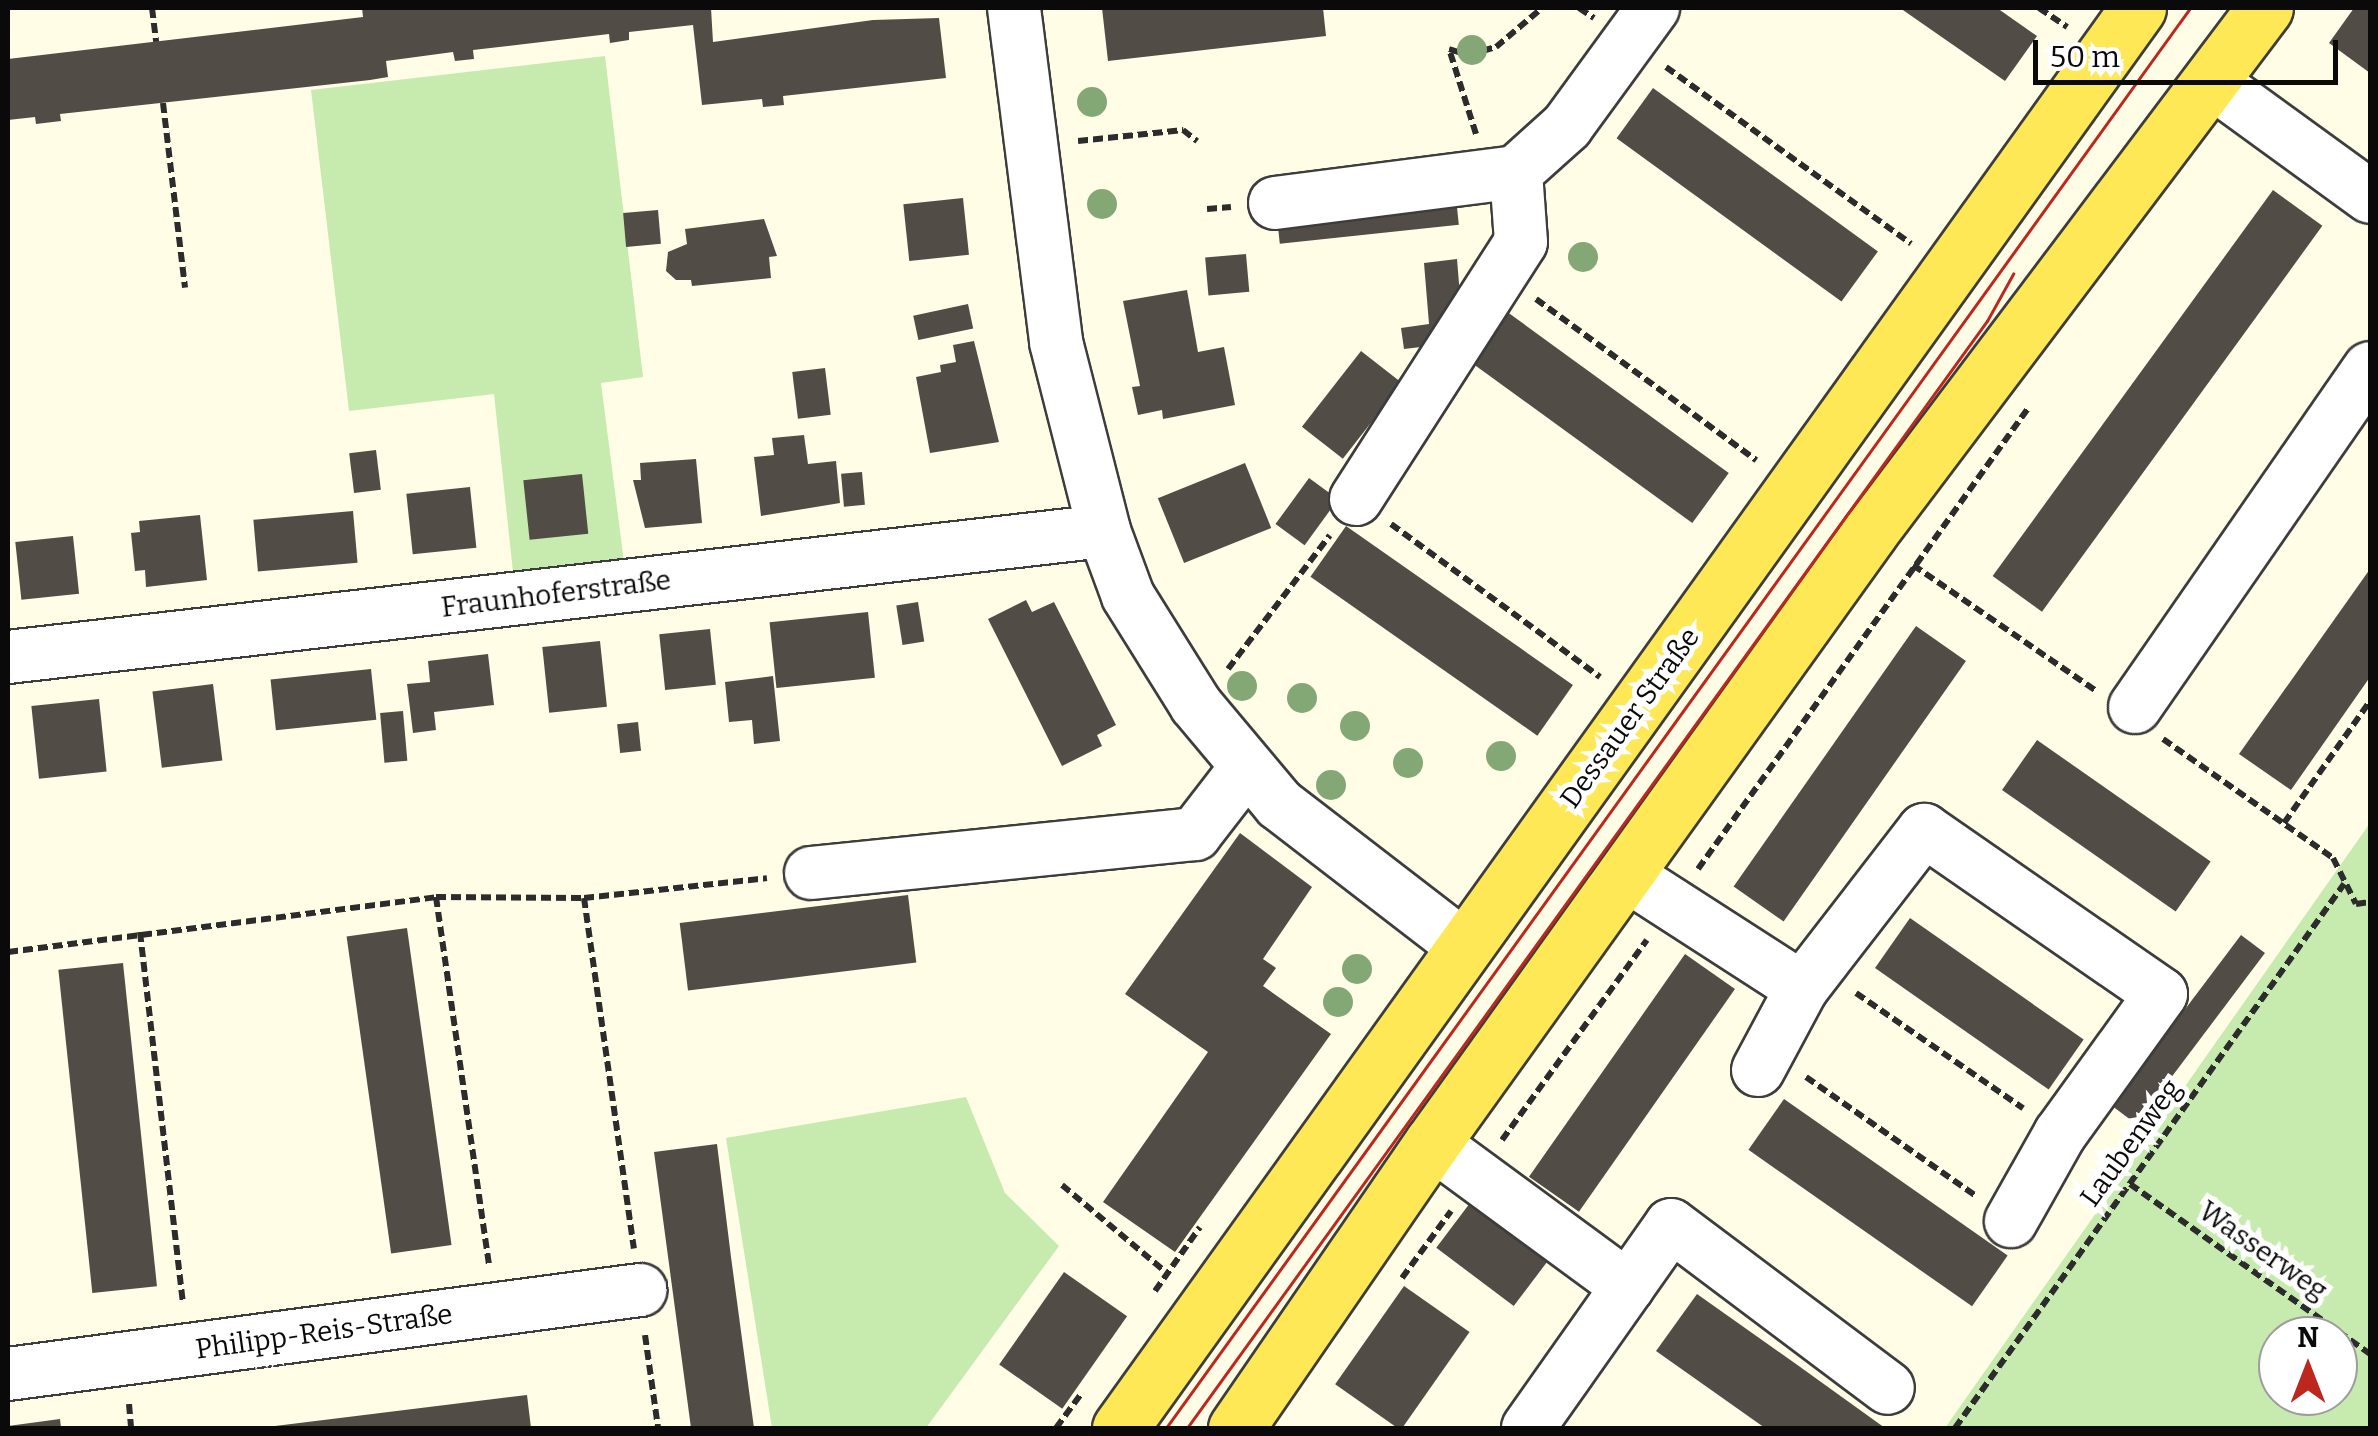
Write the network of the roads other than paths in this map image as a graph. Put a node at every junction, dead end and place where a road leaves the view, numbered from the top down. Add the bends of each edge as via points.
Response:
1 (1014, 8) edge
2 (2138, 8) edge
3 (2265, 8) edge
4 (1641, 24) edge
5 (2212, 82) junction
6 (1502, 174) junction
7 (2370, 197) edge
8 (1275, 203) dead end
9 (2370, 368) edge
10 (1356, 499) road end
11 (1104, 531) junction
12 (8, 658) edge
13 (2130, 709) road end
14 (1246, 768) junction
15 (812, 873) road end
16 (1651, 890) junction
17 (1466, 948) junction
18 (1810, 978) junction
19 (1763, 1060) road end
20 (1432, 1143) junction
21 (2011, 1221) road end
22 (1628, 1287) junction
23 (640, 1290) road end
24 (8, 1374) edge
25 (1888, 1388) dead end
26 (1537, 1425) edge
27 (1120, 1428) edge
28 (1236, 1428) edge

1 - 11 street via 1042,263 1070,409
2 - 17 main road, Dessauer Straße
3 - 5 main road
4 - 6 street via 1567,126
5 - 7 street
5 - 16 main road via 1870,532
6 - 8 street
6 - 10 street via 1521,242
9 - 13 street
11 - 12 street, Fraunhoferstraße
11 - 14 street via 1128,596 1196,705
14 - 15 street via 1195,834
14 - 17 street via 1326,846
16 - 18 street
16 - 20 main road
17 - 27 main road, Dessauer Straße
18 - 19 street
18 - 21 street via 1924,830 2161,994 2060,1134
20 - 22 street
20 - 28 main road
22 - 25 street via 1671,1225
22 - 26 street
23 - 24 street, Philipp-Reis-Straße

